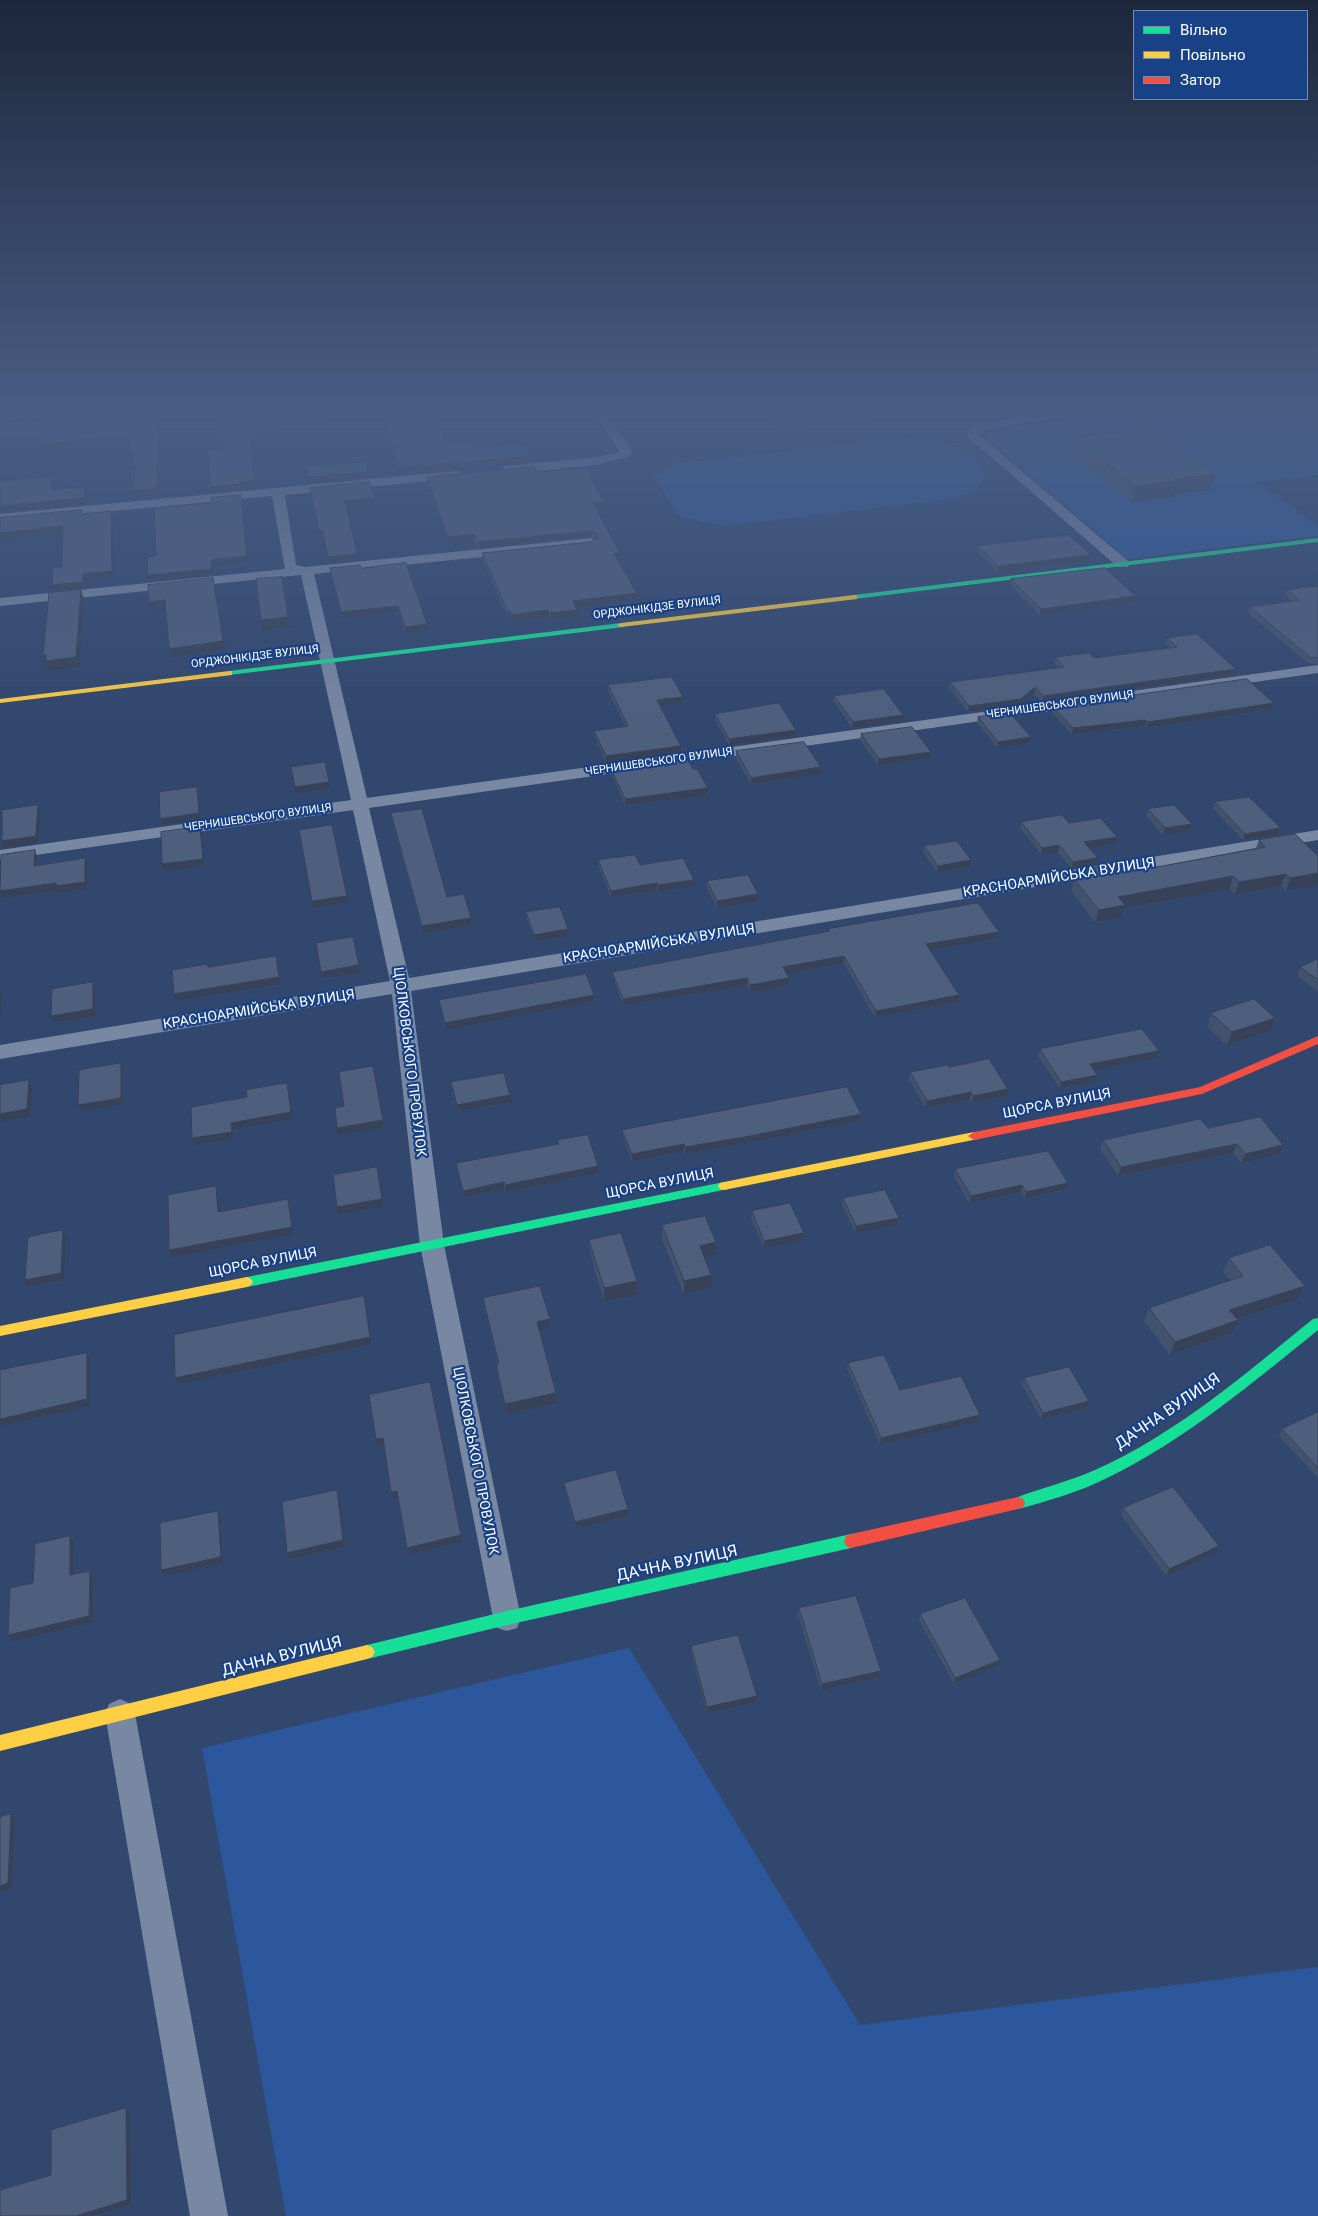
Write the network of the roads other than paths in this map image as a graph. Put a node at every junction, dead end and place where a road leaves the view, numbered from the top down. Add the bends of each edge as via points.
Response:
1 (282, 517) edge
2 (1068, 517) edge
3 (1318, 540) edge
4 (591, 542) edge
5 (1123, 564) junction
6 (307, 572) junction
7 (0, 602) edge
8 (328, 661) junction
9 (1318, 669) edge
10 (0, 701) edge
11 (361, 804) junction
12 (1318, 835) edge
13 (0, 855) edge
14 (401, 986) junction
15 (1318, 1040) edge
16 (0, 1052) edge
17 (432, 1245) junction
18 (1318, 1323) edge
19 (0, 1330) edge
20 (507, 1618) junction
21 (120, 1714) junction
22 (0, 1743) edge
23 (209, 2216) edge

1 - 6 street via 290,567
2 - 5 street
3 - 5 street, ОРДЖОНІКІДЗЕ ВУЛИЦЯ
4 - 6 street
5 - 8 street, ОРДЖОНІКІДЗЕ ВУЛИЦЯ
6 - 7 street
6 - 8 street, ЦІОЛКОВСЬКОГО ПРОВУЛОК
8 - 10 street, ОРДЖОНІКІДЗЕ ВУЛИЦЯ
8 - 11 street, ЦІОЛКОВСЬКОГО ПРОВУЛОК
9 - 11 street, ЧЕРНИШЕВСЬКОГО ВУЛИЦЯ
11 - 13 street, ЧЕРНИШЕВСЬКОГО ВУЛИЦЯ
11 - 14 street, ЦІОЛКОВСЬКОГО ПРОВУЛОК
12 - 14 street, КРАСНОАРМІЙСЬКА ВУЛИЦЯ
14 - 16 street, КРАСНОАРМІЙСЬКА ВУЛИЦЯ
14 - 17 street, ЦІОЛКОВСЬКОГО ПРОВУЛОК
15 - 17 street, ЩОРСА ВУЛИЦЯ via 1202,1090
17 - 19 street, ЩОРСА ВУЛИЦЯ
17 - 20 street, ЦІОЛКОВСЬКОГО ПРОВУЛОК
18 - 20 street, ДАЧНА ВУЛИЦЯ via 1154,1445 1088,1480 1028,1501 932,1524
20 - 21 street, ДАЧНА ВУЛИЦЯ
21 - 22 street, ДАЧНА ВУЛИЦЯ
21 - 23 street

